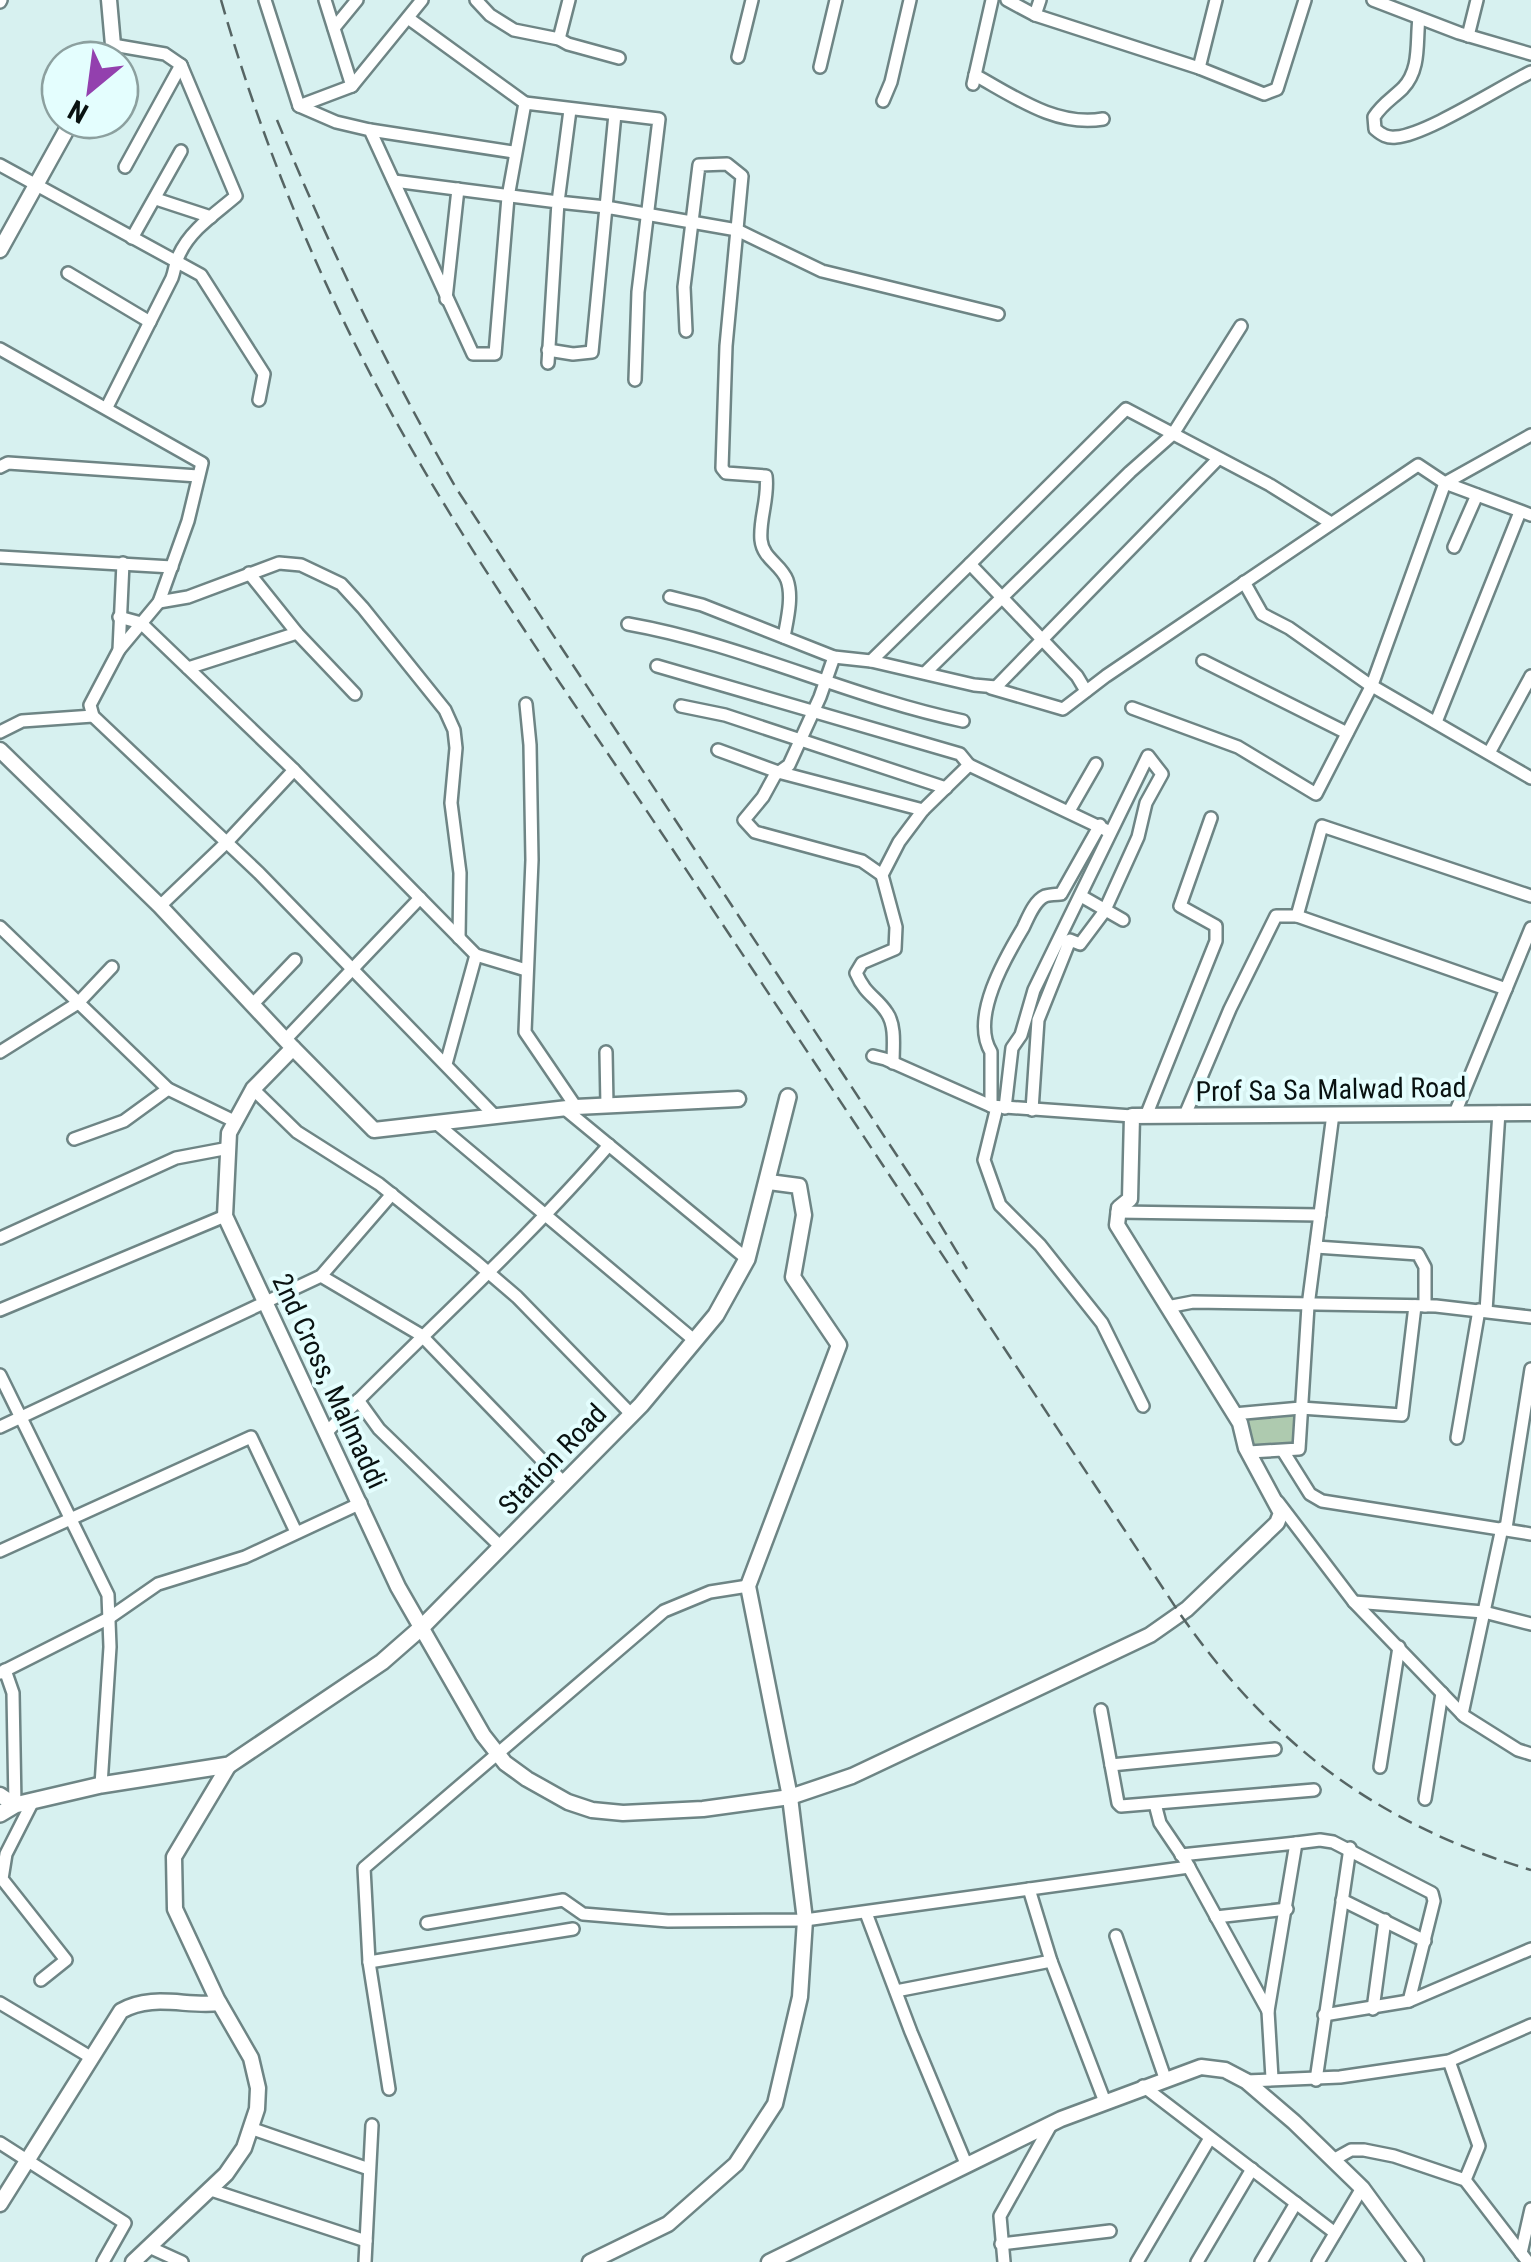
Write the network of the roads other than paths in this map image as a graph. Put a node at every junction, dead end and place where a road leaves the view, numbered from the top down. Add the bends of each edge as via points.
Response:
1 (109, 0) edge
2 (264, 0) edge
3 (325, 0) edge
4 (357, 0) edge
5 (422, 0) edge
6 (476, 0) edge
7 (569, 0) edge
8 (752, 0) edge
9 (836, 0) edge
10 (910, 0) edge
11 (992, 0) edge
12 (1007, 0) edge
13 (1040, 0) edge
14 (1216, 0) edge
15 (1305, 0) edge
16 (1373, 0) edge
17 (1477, 0) edge
18 (1035, 16) junction
19 (408, 18) junction
20 (1419, 18) junction
21 (334, 28) junction
22 (1468, 36) junction
23 (559, 39) junction
24 (113, 40) edge
25 (140, 50) edge
26 (1531, 54) edge
27 (738, 57) dead end
28 (619, 58) dead end
29 (181, 65) junction
30 (820, 66) dead end
31 (1199, 68) junction
32 (1531, 72) edge
33 (352, 86) junction
34 (883, 102) dead end
35 (524, 103) junction
36 (300, 106) junction
37 (570, 110) junction
38 (615, 114) junction
39 (1103, 120) dead end
40 (370, 130) junction
41 (61, 140) edge
42 (181, 151) dead end
43 (513, 152) junction
44 (0, 165) edge
45 (125, 167) dead end
46 (394, 182) junction
47 (38, 184) junction
48 (458, 189) junction
49 (508, 197) junction
50 (156, 199) junction
51 (558, 202) junction
52 (606, 207) junction
53 (648, 214) junction
54 (211, 217) junction
55 (691, 221) junction
56 (737, 230) junction
57 (132, 238) junction
58 (0, 250) edge
59 (176, 260) junction
60 (68, 273) dead end
61 (446, 301) junction
62 (998, 314) dead end
63 (150, 322) junction
64 (1242, 326) dead end
65 (686, 330) dead end
66 (0, 349) edge
67 (635, 380) dead end
68 (259, 400) dead end
69 (107, 407) junction
70 (1173, 434) junction
71 (1531, 435) edge
72 (1217, 460) junction
73 (0, 468) edge
74 (198, 476) junction
75 (1445, 482) junction
76 (1477, 496) junction
77 (1525, 514) edge
78 (1331, 523) junction
79 (1454, 547) dead end
80 (0, 557) edge
81 (123, 564) junction
82 (970, 564) junction
83 (172, 567) junction
84 (249, 574) junction
85 (1244, 582) junction
86 (670, 597) dead end
87 (1002, 597) junction
88 (160, 602) junction
89 (119, 616) junction
90 (141, 624) junction
91 (628, 624) dead end
92 (297, 633) junction
93 (784, 637) junction
94 (1041, 638) junction
95 (118, 650) junction
96 (834, 657) junction
97 (871, 661) junction
98 (1203, 661) dead end
99 (656, 666) dead end
100 (188, 668) junction
101 (926, 672) junction
102 (1531, 676) edge
103 (826, 680) junction
104 (1372, 685) junction
105 (996, 687) junction
106 (1086, 692) junction
107 (355, 694) dead end
108 (526, 704) dead end
109 (681, 706) dead end
110 (1132, 708) dead end
111 (814, 711) junction
112 (93, 716) junction
113 (963, 721) dead end
114 (1436, 722) junction
115 (0, 732) edge
116 (1347, 734) junction
117 (801, 741) junction
118 (0, 750) edge
119 (718, 750) dead end
120 (1488, 753) junction
121 (1096, 764) dead end
122 (969, 765) junction
123 (294, 770) junction
124 (778, 772) junction
125 (1531, 778) edge
126 (946, 788) junction
127 (923, 810) junction
128 (1069, 811) junction
129 (1211, 818) dead end
130 (1105, 829) junction
131 (227, 842) junction
132 (882, 875) junction
133 (1082, 896) junction
134 (1531, 896) edge
135 (420, 898) junction
136 (160, 906) junction
137 (1104, 912) junction
138 (1297, 916) junction
139 (1123, 920) dead end
140 (0, 927) edge
141 (1530, 933) edge
142 (459, 938) junction
143 (476, 955) junction
144 (295, 960) dead end
145 (112, 967) dead end
146 (353, 969) junction
147 (526, 970) junction
148 (1506, 989) junction
149 (78, 1003) junction
150 (252, 1005) junction
151 (289, 1044) junction
152 (0, 1052) edge
153 (606, 1052) dead end
154 (872, 1056) dead end
155 (894, 1063) junction
156 (446, 1064) junction
157 (252, 1088) junction
158 (168, 1089) junction
159 (788, 1096) dead end
160 (738, 1099) dead end
161 (608, 1106) junction
162 (998, 1107) junction
163 (570, 1108) junction
164 (1032, 1110) junction
165 (1499, 1112) junction
166 (1455, 1113) junction
167 (1531, 1113) edge
168 (1332, 1114) junction
169 (495, 1116) junction
170 (1139, 1116) junction
171 (1184, 1116) junction
172 (236, 1122) junction
173 (436, 1123) junction
174 (74, 1140) dead end
175 (610, 1146) junction
176 (229, 1148) junction
177 (768, 1182) junction
178 (392, 1194) junction
179 (1118, 1212) junction
180 (1320, 1215) junction
181 (226, 1216) junction
182 (547, 1217) junction
183 (0, 1238) edge
184 (1316, 1247) junction
185 (747, 1259) junction
186 (490, 1274) junction
187 (321, 1276) junction
188 (264, 1302) junction
189 (1308, 1306) junction
190 (1420, 1306) junction
191 (1167, 1308) junction
192 (0, 1310) edge
193 (1482, 1310) junction
194 (1531, 1317) edge
195 (421, 1335) junction
196 (694, 1340) junction
197 (1531, 1369) edge
198 (0, 1375) edge
199 (358, 1400) junction
200 (1143, 1406) dead end
201 (1301, 1408) junction
202 (631, 1414) junction
203 (1234, 1414) junction
204 (20, 1417) junction
205 (0, 1426) edge
206 (328, 1431) junction
207 (1457, 1438) dead end
208 (1284, 1450) junction
209 (1249, 1452) junction
210 (564, 1483) junction
211 (1278, 1502) junction
212 (361, 1503) junction
213 (70, 1518) junction
214 (1504, 1528) junction
215 (296, 1532) junction
216 (1531, 1534) edge
217 (501, 1547) junction
218 (0, 1550) edge
219 (748, 1586) junction
220 (1354, 1602) junction
221 (1484, 1612) junction
222 (109, 1618) junction
223 (1531, 1624) edge
224 (422, 1627) junction
225 (1399, 1647) junction
226 (3, 1671) edge
227 (1442, 1693) junction
228 (1101, 1710) dead end
229 (1462, 1714) junction
230 (1275, 1748) dead end
231 (497, 1752) junction
232 (1531, 1754) edge
233 (229, 1764) junction
234 (1111, 1765) junction
235 (1380, 1767) dead end
236 (102, 1785) junction
237 (1314, 1790) dead end
238 (0, 1795) edge
239 (790, 1798) junction
240 (1426, 1799) dead end
241 (33, 1801) junction
242 (1155, 1804) junction
243 (15, 1805) junction
244 (0, 1814) edge
245 (1296, 1843) junction
246 (1350, 1848) junction
247 (1181, 1855) junction
248 (1189, 1867) junction
249 (1029, 1889) junction
250 (1342, 1900) junction
251 (1286, 1909) junction
252 (866, 1913) junction
253 (1216, 1916) junction
254 (805, 1920) junction
255 (1386, 1920) junction
256 (427, 1923) dead end
257 (573, 1929) dead end
258 (1116, 1936) dead end
259 (1425, 1941) junction
260 (1531, 1949) edge
261 (1052, 1960) junction
262 (369, 1962) junction
263 (41, 1980) dead end
264 (896, 1990) junction
265 (1410, 2001) junction
266 (0, 2002) edge
267 (219, 2003) junction
268 (1373, 2009) junction
269 (1268, 2010) junction
270 (1324, 2015) junction
271 (1531, 2025) edge
272 (92, 2058) junction
273 (1450, 2061) junction
274 (1165, 2078) junction
275 (1272, 2078) junction
276 (1316, 2080) junction
277 (1246, 2081) junction
278 (1143, 2086) junction
279 (388, 2089) dead end
280 (1105, 2102) junction
281 (1052, 2123) junction
282 (372, 2125) dead end
283 (253, 2129) junction
284 (1210, 2138) junction
285 (0, 2143) edge
286 (1333, 2160) junction
287 (27, 2161) junction
288 (968, 2166) junction
289 (369, 2169) junction
290 (1252, 2170) junction
291 (1465, 2180) junction
292 (1362, 2188) junction
293 (212, 2190) junction
294 (1296, 2203) junction
295 (0, 2204) edge
296 (1531, 2209) edge
297 (1110, 2231) dead end
298 (1335, 2233) junction
299 (366, 2242) junction
300 (1001, 2244) junction
301 (149, 2248) junction
302 (1524, 2258) edge
303 (103, 2262) edge
304 (133, 2262) edge
305 (182, 2262) edge
306 (365, 2262) edge
307 (590, 2262) edge
308 (770, 2262) edge
309 (1004, 2262) edge
310 (1137, 2262) edge
311 (1196, 2262) edge
312 (1260, 2262) edge
313 (1318, 2262) edge
314 (1416, 2262) edge

1 - 24 street
2 - 36 street
3 - 21 street
4 - 21 street
5 - 19 street
6 - 23 street via 514,30
7 - 23 street
8 - 27 street
9 - 30 street
10 - 34 street
11 - 39 street via 974,80 1055,117
12 - 18 street
13 - 18 street
14 - 31 street
15 - 31 street via 1274,93
16 - 20 street
17 - 22 street
18 - 31 street
19 - 33 street
19 - 35 street
20 - 22 street
20 - 32 street via 1412,74 1374,117 1375,129 1387,137 1400,138
21 - 33 street
22 - 26 street
23 - 28 street
25 - 29 street
29 - 45 street
29 - 54 street via 236,196
33 - 36 street
35 - 37 street
35 - 43 street
36 - 40 street
37 - 38 street
37 - 51 street
38 - 52 street
38 - 53 street via 660,119
40 - 43 street
40 - 46 street
41 - 47 street
42 - 50 street
43 - 49 street
44 - 47 street
46 - 48 street
46 - 61 street
47 - 57 street
47 - 58 street
48 - 49 street
48 - 61 street
49 - 51 street
49 - 61 street via 494,354 473,354
50 - 54 street
50 - 57 street
51 - 52 street
51 - 52 street via 548,356 592,352
52 - 53 street
53 - 55 street
53 - 67 street
54 - 59 street
55 - 56 street
55 - 56 street via 699,165 727,164 742,176
55 - 65 street
56 - 62 street via 822,270
56 - 93 street via 722,468 766,476 761,542 788,582
57 - 59 street
59 - 63 street
59 - 68 street via 201,275 264,374
60 - 63 street
63 - 69 street
64 - 70 street
66 - 69 street
69 - 74 street via 202,463
70 - 72 street
70 - 82 street via 1126,409
70 - 87 street
71 - 75 street
72 - 78 street
72 - 94 street
73 - 74 street via 8,463
74 - 83 street
75 - 76 street
75 - 78 street via 1418,464
75 - 104 street
76 - 77 street
76 - 79 street
77 - 114 street
78 - 85 street
80 - 81 street
81 - 83 street
81 - 89 street
82 - 87 street
82 - 97 street
83 - 88 street
84 - 88 street
84 - 92 street
84 - 142 street via 279,563 300,565 340,584 446,710 456,748 451,803
85 - 104 street via 1262,614
85 - 106 street
86 - 93 street
87 - 94 street
87 - 101 street
88 - 90 street
89 - 90 street
89 - 95 street
90 - 95 street
90 - 100 street
91 - 103 street
92 - 100 street
92 - 107 street
93 - 96 street
94 - 105 street
94 - 106 street
95 - 112 street via 90,705
96 - 97 street
96 - 103 street
97 - 101 street
98 - 116 street
99 - 111 street
100 - 123 street
101 - 105 street
102 - 120 street
103 - 111 street
103 - 113 street
104 - 114 street
104 - 116 street
105 - 106 street via 991,688 1063,709
108 - 147 street via 532,860
109 - 117 street
110 - 116 street via 1238,747 1316,794
111 - 117 street
111 - 122 street via 960,754
112 - 115 street via 22,721
112 - 131 street
114 - 120 street
117 - 124 street via 789,766
117 - 126 street
118 - 136 street
119 - 124 street
120 - 125 street
121 - 128 street
122 - 126 street
122 - 128 street
123 - 131 street
123 - 135 street
124 - 127 street
124 - 132 street via 744,820 755,832 862,861
126 - 127 street
127 - 132 street
128 - 130 street
129 - 170 street via 1180,906 1216,926 1216,941
130 - 133 street
130 - 137 street via 1148,756 1162,774
130 - 162 street via 1060,894 1036,905 999,972 985,1023
131 - 136 street
131 - 146 street
132 - 155 street via 898,940 895,949 862,963 856,973 891,1022
133 - 137 street
133 - 162 street via 1034,990
134 - 138 street via 1322,826
135 - 142 street
135 - 146 street
136 - 150 street
137 - 139 street
137 - 164 street via 1080,944 1070,940 1038,1020
138 - 148 street
138 - 171 street via 1276,916
140 - 149 street
141 - 148 street
142 - 143 street
143 - 147 street
143 - 156 street
144 - 150 street
145 - 149 street
146 - 151 street
146 - 156 street
147 - 163 street via 525,1032
148 - 166 street
149 - 152 street
149 - 158 street
150 - 151 street
151 - 157 street
151 - 173 street via 374,1130
153 - 161 street
154 - 155 street
155 - 162 street
156 - 169 street
157 - 172 street, 2nd Cross, Malmaddi
157 - 178 street via 296,1132
158 - 172 street
158 - 174 street via 124,1121
159 - 177 main road, Station Road
160 - 161 street
161 - 163 street
162 - 164 street
162 - 200 street via 984,1160 1000,1204 1102,1323
163 - 169 street
163 - 175 street
164 - 170 street
165 - 166 street, Prof Sa Sa Malwad Road
165 - 167 street, Prof Sa Sa Malwad Road
165 - 193 street
166 - 168 street, Prof Sa Sa Malwad Road
168 - 171 street, Prof Sa Sa Malwad Road
168 - 180 street
169 - 173 street
170 - 171 street, Prof Sa Sa Malwad Road
170 - 179 street via 1130,1200
172 - 176 street, 2nd Cross, Malmaddi
173 - 182 street
175 - 182 street
175 - 185 street
176 - 181 street, 2nd Cross, Malmaddi
176 - 183 street via 176,1158
177 - 185 main road, Station Road
177 - 219 street via 800,1186 804,1215 792,1277 839,1346
178 - 186 street
178 - 187 street
179 - 180 street
179 - 191 street via 1120,1232
180 - 184 street
181 - 188 street, 2nd Cross, Malmaddi
181 - 192 street
182 - 186 street
182 - 196 street
184 - 189 street
184 - 190 street via 1418,1254 1425,1267
185 - 196 main road, Station Road
186 - 195 street
186 - 202 street
187 - 188 street
187 - 195 street
188 - 204 street
188 - 206 street, 2nd Cross, Malmaddi
189 - 190 street
189 - 191 street via 1192,1302
189 - 201 street
190 - 193 street
190 - 201 street via 1402,1415
191 - 203 street
193 - 194 street
193 - 207 street
195 - 199 street
195 - 210 street
196 - 202 main road, Station Road
197 - 214 street
198 - 204 street
199 - 206 street
199 - 217 street
201 - 203 street
201 - 208 street via 1299,1450
202 - 210 main road, Station Road
203 - 209 street
204 - 205 street
204 - 213 street
206 - 212 street, 2nd Cross, Malmaddi
208 - 209 street
208 - 214 street via 1310,1494 1322,1501
209 - 211 street
210 - 217 main road, Station Road
211 - 220 street
211 - 239 street, 2nd Cross, Malmaddi via 1277,1523 1150,1635 852,1776
212 - 215 street
212 - 224 street, 2nd Cross, Malmaddi
213 - 215 street via 250,1437
213 - 218 street
213 - 222 street via 108,1595
214 - 216 street
214 - 221 street
215 - 222 street via 245,1557 158,1584
217 - 224 main road, Station Road
219 - 231 street via 710,1592 664,1612
219 - 239 street
220 - 221 street
220 - 225 street
221 - 223 street
221 - 229 street
222 - 226 street
222 - 236 street
224 - 231 street, 2nd Cross, Malmaddi
224 - 233 main road, Station Road via 382,1662
225 - 227 street
225 - 235 street
226 - 243 street via 13,1693
227 - 229 street
227 - 240 street
228 - 234 street
229 - 232 street
230 - 234 street
231 - 239 street, 2nd Cross, Malmaddi via 527,1779 592,1810 703,1809
231 - 262 street via 364,1868
233 - 236 main road
233 - 267 street via 174,1856 175,1909
234 - 242 street via 1119,1806
236 - 241 main road
237 - 242 street
238 - 243 street
239 - 254 street
241 - 243 main road
241 - 263 street via 6,1854 2,1879 66,1960
242 - 247 street
243 - 244 main road
245 - 246 street via 1320,1840
245 - 247 street
245 - 251 street
246 - 250 street
246 - 259 street via 1432,1893
247 - 248 street
248 - 249 street
248 - 253 street
249 - 252 street
249 - 261 street
250 - 255 street
250 - 270 street
251 - 253 street
251 - 269 street
252 - 254 street
252 - 264 street
253 - 269 street
254 - 256 street via 583,1914 563,1900
254 - 307 street via 800,1997 775,2104 736,2164 668,2224
255 - 259 street
255 - 268 street
257 - 262 street
258 - 274 street
259 - 265 street
260 - 265 street
261 - 264 street
261 - 280 street
262 - 279 street
264 - 288 street
265 - 268 street
266 - 272 street
267 - 272 street via 136,2002 122,2010
267 - 283 street via 251,2058 258,2088
268 - 270 street
269 - 275 street
270 - 276 street
271 - 273 street
272 - 287 street
273 - 276 street
273 - 291 street via 1479,2146
274 - 277 street via 1201,2067
274 - 278 street
275 - 276 street
275 - 277 street
277 - 286 street
278 - 280 street
278 - 284 street
280 - 281 street
281 - 288 street
281 - 300 street via 1000,2216
282 - 289 street
283 - 289 street
283 - 293 street
284 - 290 street
284 - 310 street
285 - 287 street
286 - 291 street via 1364,2150
286 - 292 street
287 - 295 street
287 - 303 street via 125,2223
288 - 308 street
289 - 299 street
290 - 294 street
290 - 311 street
291 - 302 street
292 - 298 street
292 - 314 street
293 - 299 street
293 - 301 street
294 - 298 street
294 - 312 street
296 - 302 street
297 - 300 street
298 - 313 street
299 - 306 street
300 - 309 street
301 - 304 street
301 - 305 street

